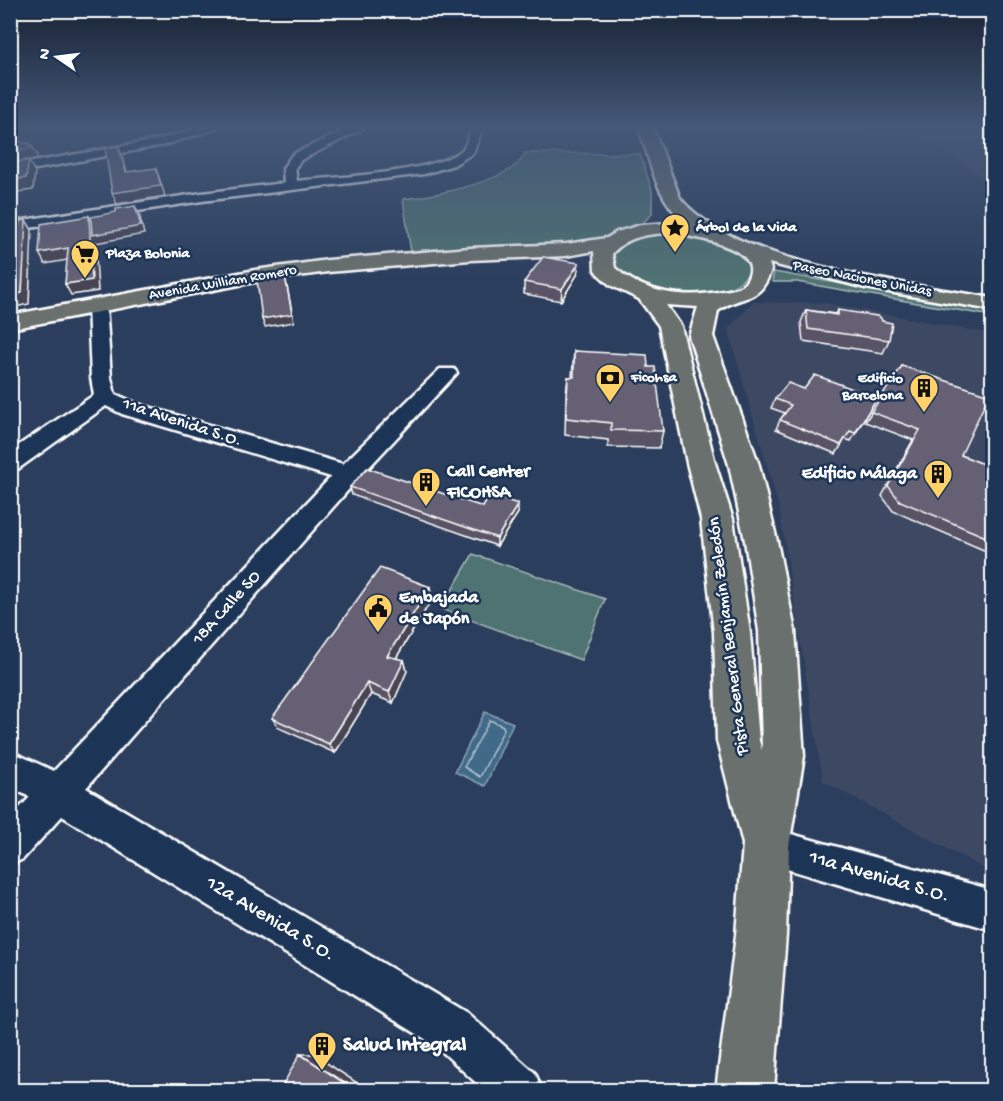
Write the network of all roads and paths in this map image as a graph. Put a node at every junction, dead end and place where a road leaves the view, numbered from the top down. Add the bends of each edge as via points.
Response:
1 (291, 179) edge
2 (335, 179) edge
3 (647, 179) edge
4 (663, 179) edge
5 (291, 184) junction
6 (10, 227) edge
7 (633, 232) junction
8 (726, 239) junction
9 (609, 243) junction
10 (437, 257) junction
11 (636, 289) junction
12 (736, 294) junction
13 (993, 304) edge
14 (97, 305) junction
15 (993, 321) edge
16 (10, 322) edge
17 (447, 373) dead end
18 (105, 397) junction
19 (10, 463) edge
20 (348, 474) junction
21 (10, 768) edge
22 (59, 793) junction
23 (10, 846) edge
24 (766, 846) junction
25 (993, 910) edge
26 (518, 1090) edge
27 (745, 1090) edge

1 - 5 street
2 - 5 street
3 - 7 main road via 652,206
4 - 8 main road via 677,209 694,223
5 - 6 street
7 - 8 main road via 669,228
7 - 9 main road, Avenida William Romero
8 - 12 main road via 750,253 759,264 756,283
8 - 13 main road, Paseo Naciones Unidas via 818,272
9 - 10 main road, Avenida William Romero via 566,250
9 - 11 main road, Pista General Benjamín Zeledón via 602,253 602,263 609,275
10 - 11 main road, Avenida William Romero via 581,271
10 - 14 main road, Avenida William Romero via 255,276
11 - 12 main road, Paseo Naciones Unidas via 686,300
11 - 24 main road, Pista General Benjamín Zeledón via 670,326 717,519 732,633 738,741
12 - 15 main road, Paseo Naciones Unidas via 784,287 819,289
12 - 24 main road, Pista General Benjamín Zeledón via 708,308 701,336 744,465 777,631 783,756
14 - 16 main road, Avenida William Romero
14 - 18 street, 11a Avenida S.O.
17 - 20 street, 18A Calle SO
18 - 19 street
18 - 20 street, 11a Avenida S.O.
20 - 22 street, 18A Calle SO
21 - 22 street, 12a Avenida S.O.
22 - 23 street, 18A Calle SO
22 - 26 street, 12a Avenida S.O. via 451,1029
24 - 25 street, 11a Avenida S.O.
24 - 27 main road, Pista General Benjamín Zeledón

